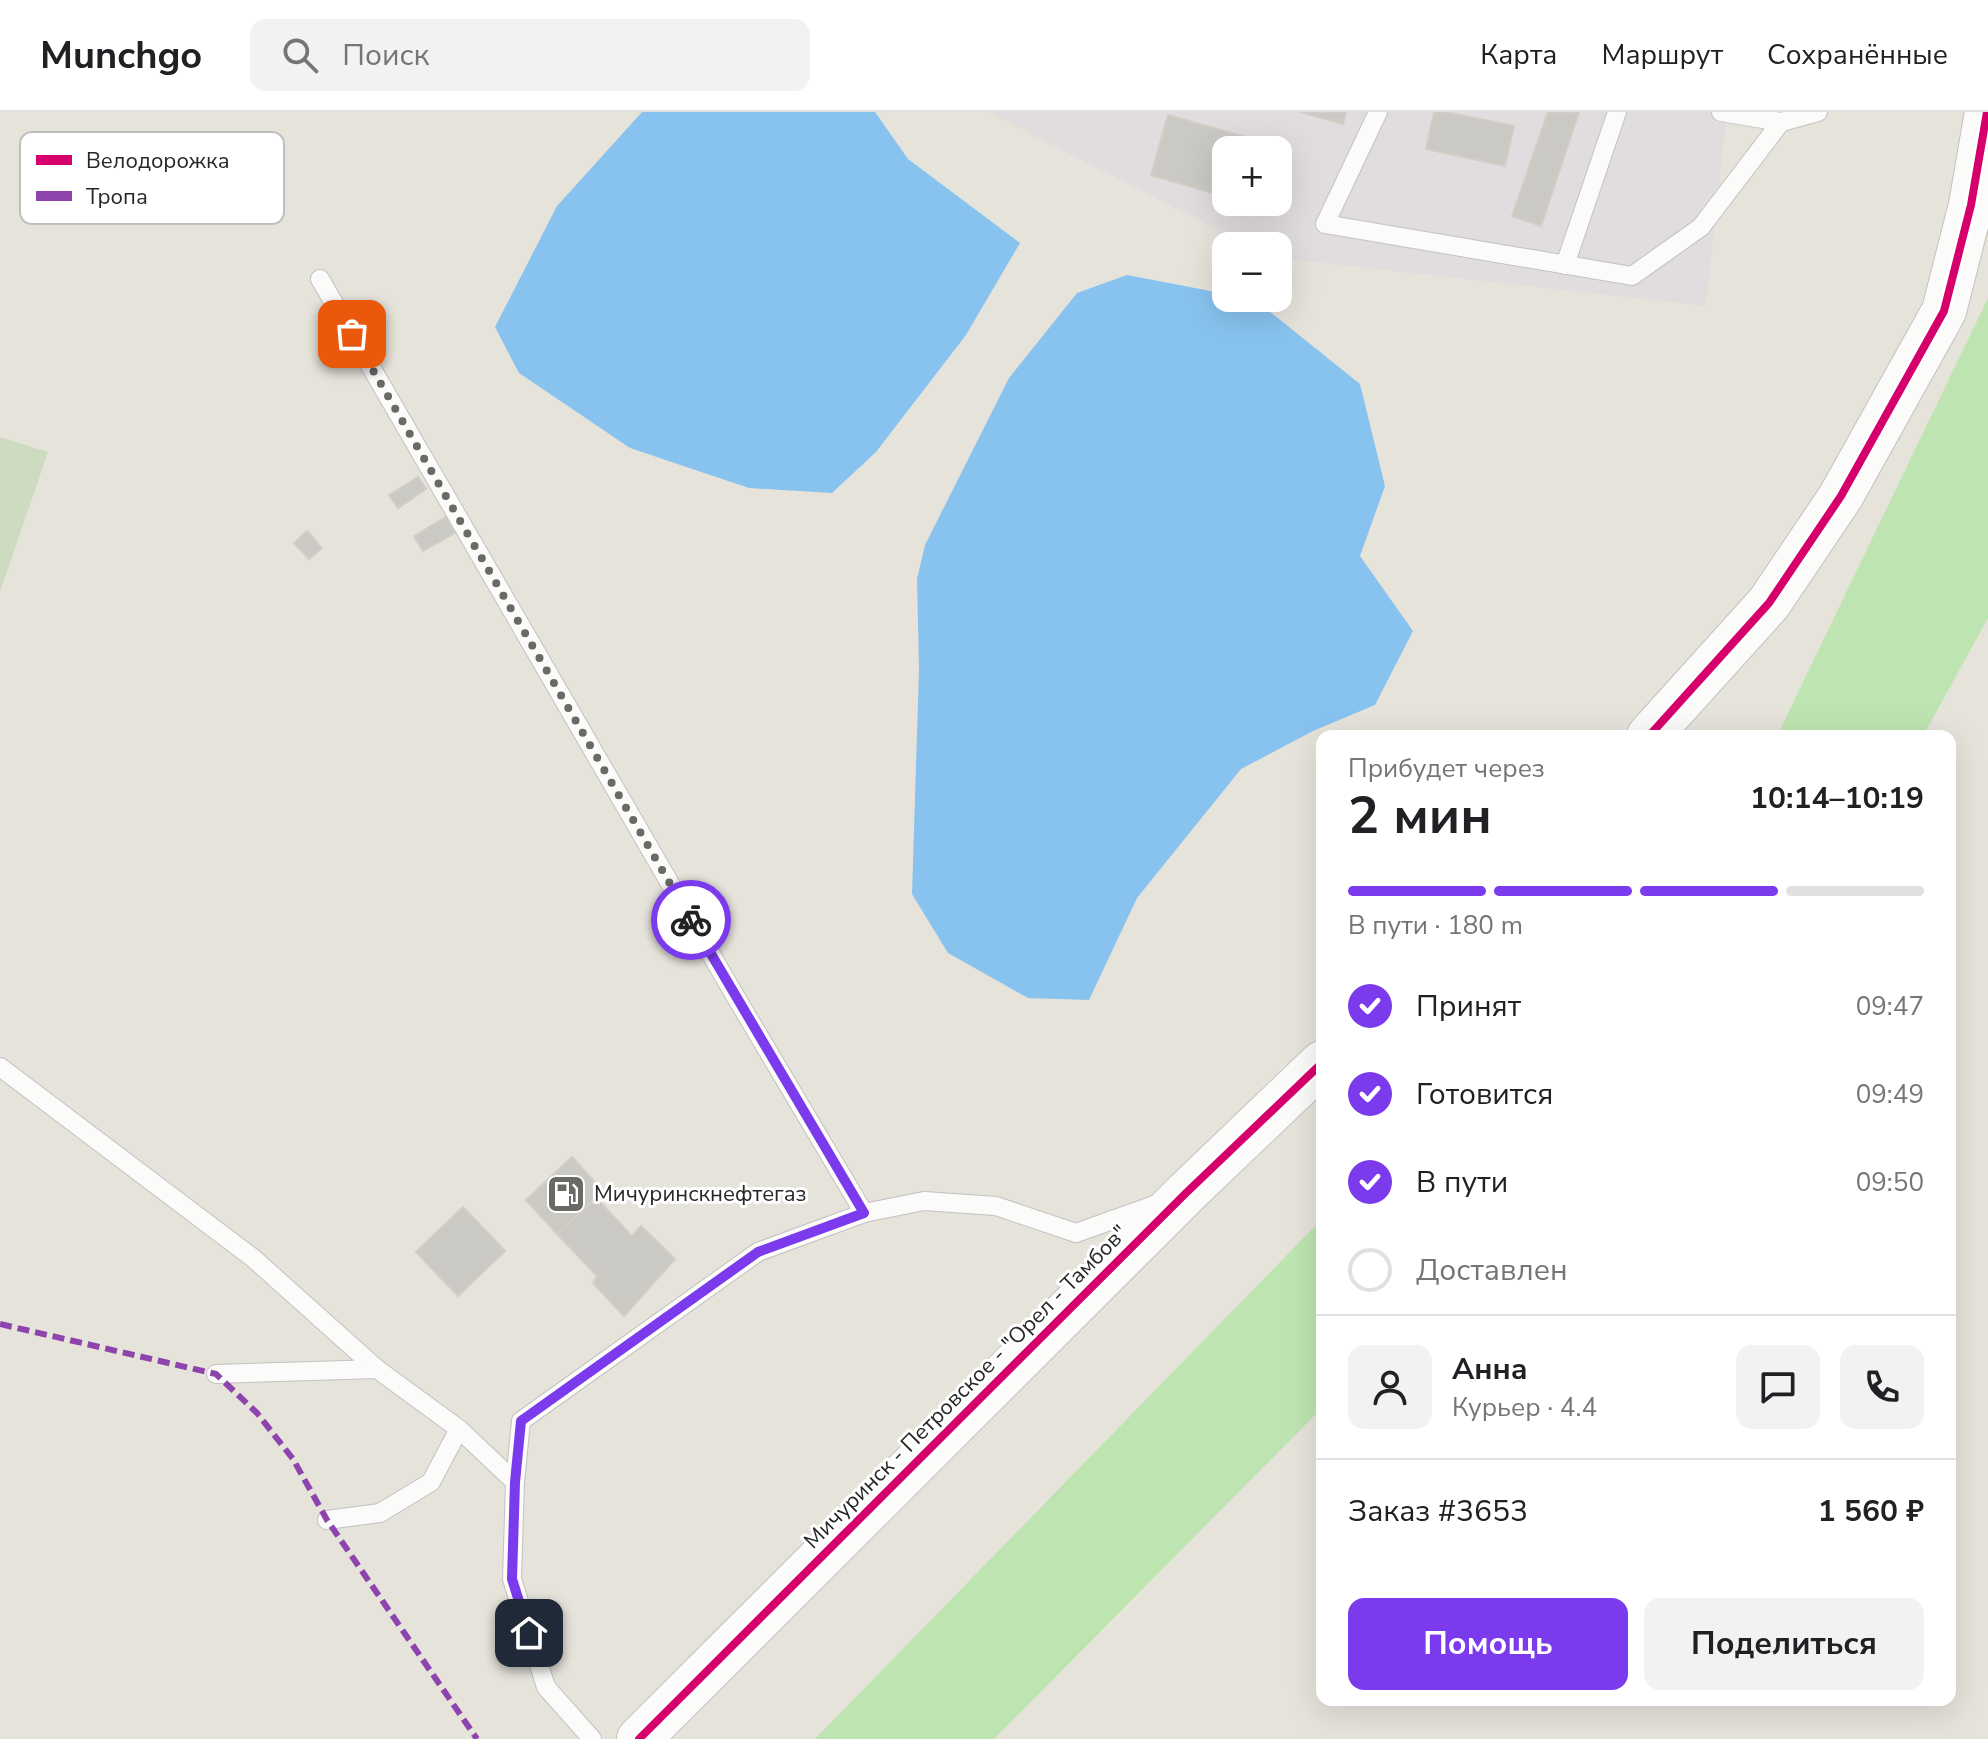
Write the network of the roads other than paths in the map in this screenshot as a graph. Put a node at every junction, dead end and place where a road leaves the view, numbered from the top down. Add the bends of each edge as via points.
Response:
1 (1378, 112) edge
2 (1617, 112) edge
3 (1721, 112) edge
4 (1818, 112) edge
5 (1987, 112) edge
6 (1781, 122) junction
7 (1565, 265) junction
8 (320, 279) dead end
9 (1654, 730) edge
10 (0, 1067) edge
11 (1316, 1069) edge
12 (1186, 1193) junction
13 (864, 1213) junction
14 (377, 1369) junction
15 (216, 1374) dead end
16 (459, 1429) junction
17 (515, 1482) junction
18 (327, 1520) dead end
19 (592, 1739) edge
20 (639, 1739) edge

1 - 7 lane via 1325,224
2 - 7 lane
3 - 6 lane
4 - 6 lane
5 - 9 street via 1971,205 1944,311 1841,496 1769,603
6 - 7 lane via 1701,227 1632,276
8 - 13 lane
10 - 14 lane via 253,1258
11 - 12 street, Мичуринск - Петровское - "Орел - Тамбов"
12 - 13 lane via 1076,1233 996,1206 924,1201
12 - 20 street, Мичуринск - Петровское - "Орел - Тамбов"
13 - 17 lane via 758,1252 521,1421
14 - 15 lane
14 - 16 lane
16 - 17 lane
16 - 18 lane via 431,1482 380,1513
17 - 19 lane via 512,1579 546,1687

